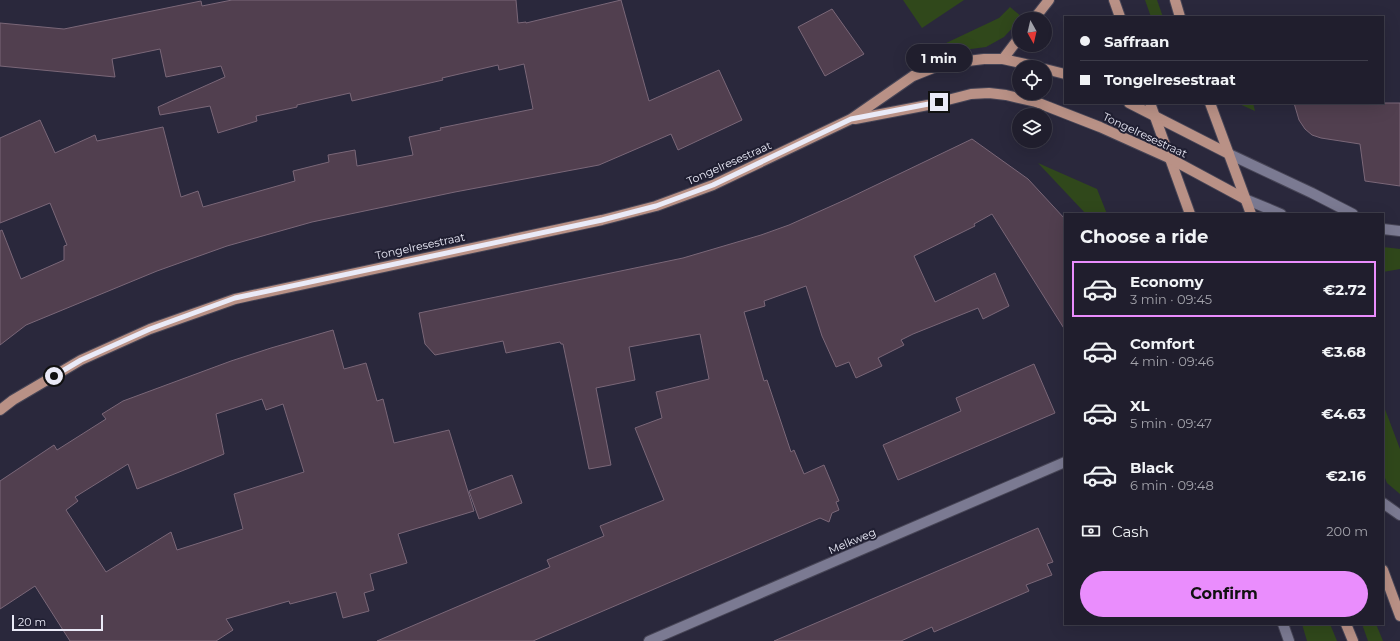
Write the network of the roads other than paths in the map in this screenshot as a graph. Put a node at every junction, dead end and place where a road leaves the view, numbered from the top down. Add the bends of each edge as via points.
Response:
1 (1049, 0) edge
2 (1114, 0) edge
3 (1175, 0) edge
4 (1040, 12) edge
5 (1120, 16) edge
6 (1180, 16) edge
7 (1012, 47) edge
8 (1003, 59) junction
9 (1012, 61) edge
10 (1052, 71) edge
11 (1064, 74) edge
12 (1132, 104) edge
13 (1150, 104) edge
14 (1210, 104) edge
15 (1154, 115) junction
16 (851, 119) junction
17 (1229, 154) junction
18 (1169, 158) junction
19 (1245, 199) junction
20 (1190, 213) edge
21 (1251, 213) edge
22 (1279, 213) edge
23 (1351, 213) edge
24 (1384, 229) edge
25 (1400, 231) edge
26 (0, 410) edge
27 (1064, 462) edge
28 (1384, 504) edge
29 (1400, 515) edge
30 (1384, 573) edge
31 (1400, 616) edge
32 (1283, 625) edge
33 (1346, 625) edge
34 (649, 641) edge
35 (1289, 641) edge
36 (1353, 641) edge

1 - 4 main road
2 - 5 main road
3 - 6 main road
7 - 8 main road
8 - 9 main road, Tongelresestraat
8 - 16 main road, Tongelresestraat via 943,64 924,71
10 - 11 main road
12 - 15 main road, Tongelresestraat
13 - 15 main road
14 - 17 main road
15 - 17 main road, Tongelresestraat
15 - 18 main road
16 - 18 main road, Tongelresestraat via 971,94 1006,95 1036,102
16 - 26 main road, Tongelresestraat via 713,185 656,206 602,220 235,298 150,329 81,360
17 - 19 main road
17 - 23 street, Tongelresestraat
18 - 19 main road, Tongelresestraat
18 - 20 main road
19 - 21 main road
19 - 22 street, Tongelresestraat
24 - 25 street
27 - 34 street, Melkweg
28 - 29 street
30 - 31 main road
32 - 35 street
33 - 36 main road

